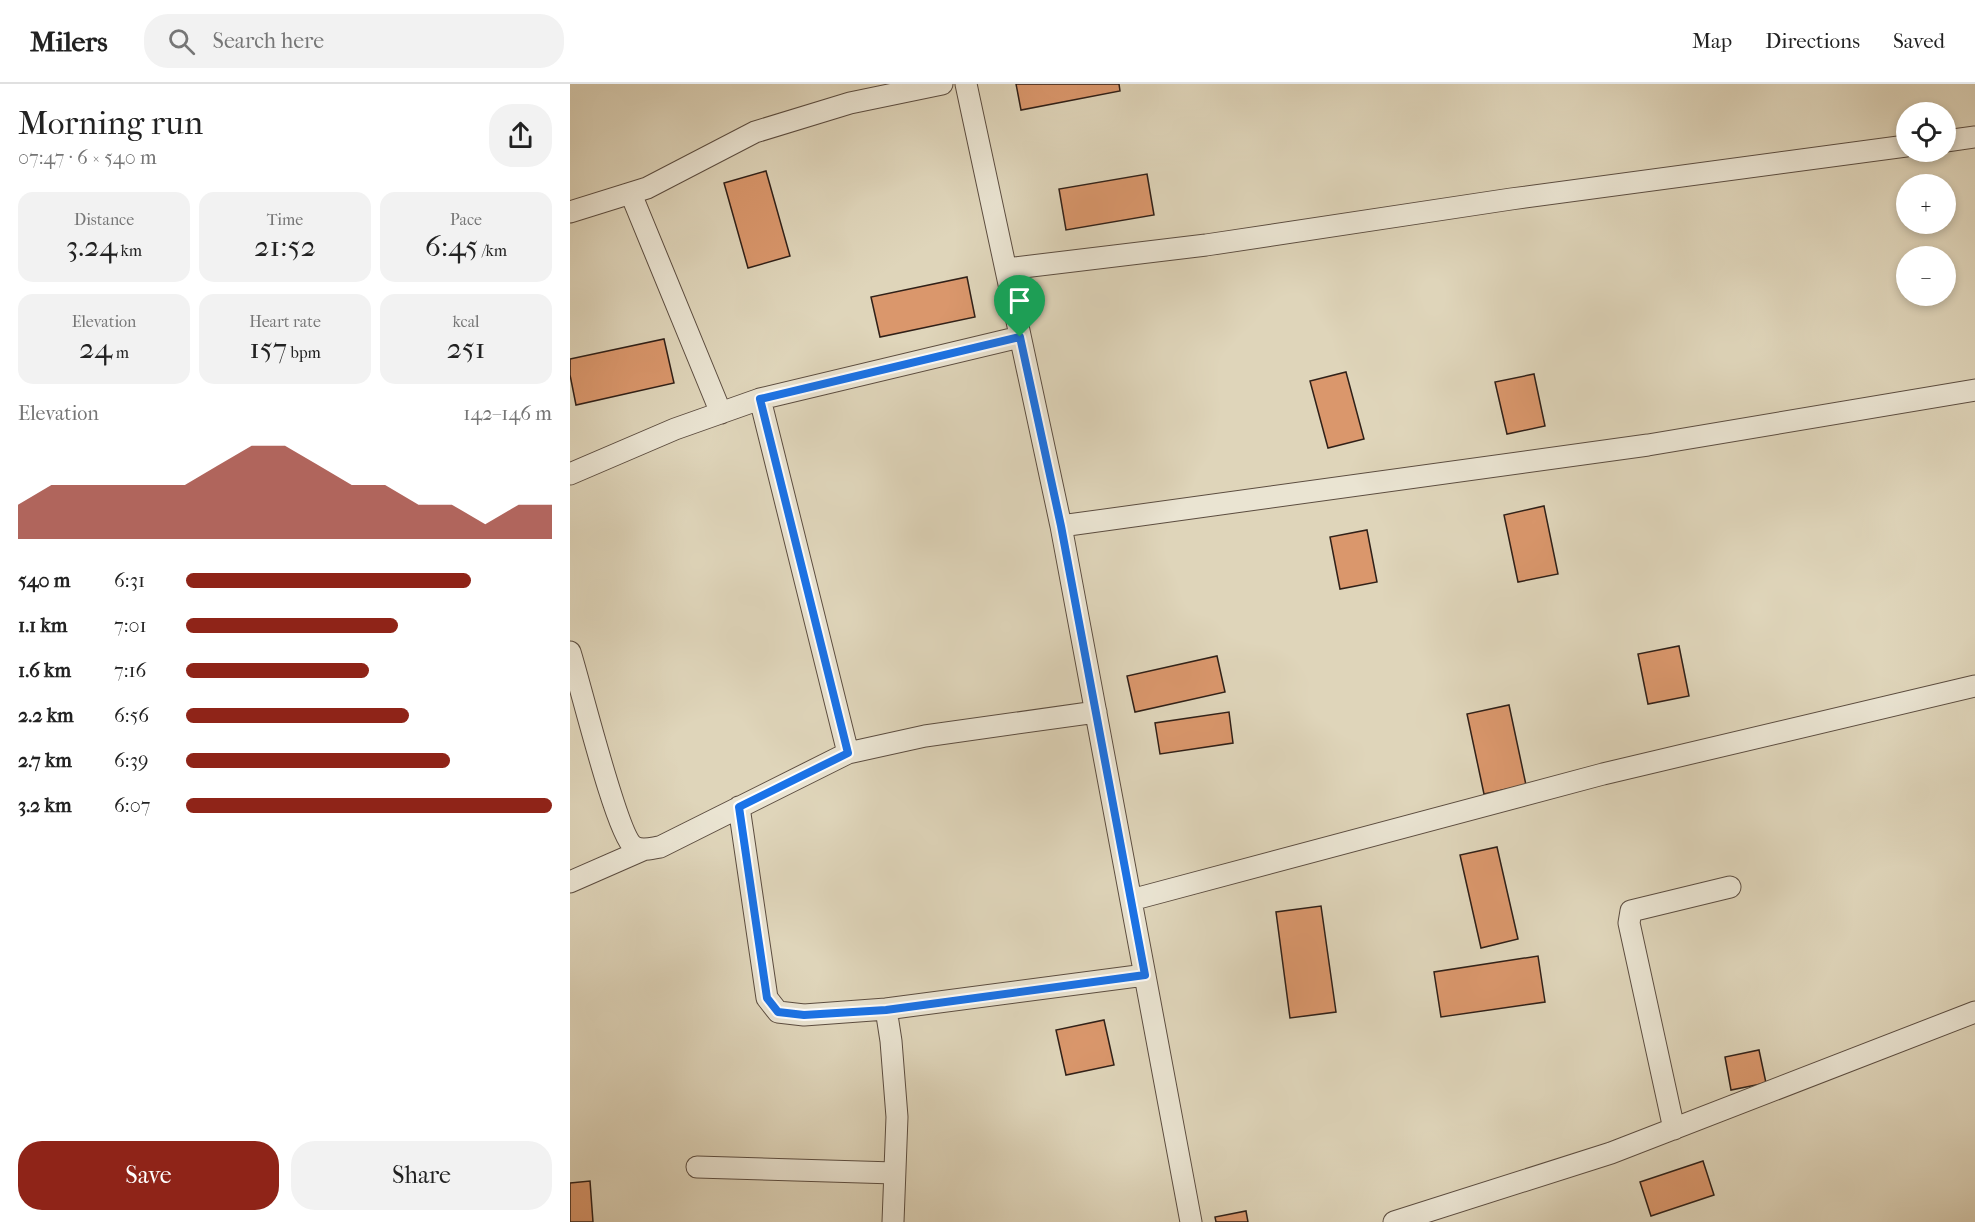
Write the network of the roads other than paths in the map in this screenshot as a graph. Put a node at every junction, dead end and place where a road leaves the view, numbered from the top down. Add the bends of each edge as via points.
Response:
1 (942, 84) edge
2 (966, 84) edge
3 (1975, 137) edge
4 (1956, 140) edge
5 (1896, 147) edge
6 (631, 194) junction
7 (570, 212) edge
8 (1006, 269) junction
9 (1020, 337) junction
10 (1975, 390) edge
11 (760, 399) junction
12 (721, 412) junction
13 (570, 474) edge
14 (1061, 526) junction
15 (570, 652) edge
16 (1975, 686) edge
17 (1096, 712) junction
18 (848, 753) junction
19 (739, 807) junction
20 (643, 850) junction
21 (570, 882) edge
22 (1730, 887) dead end
23 (1131, 900) junction
24 (1145, 975) junction
25 (886, 1010) junction
26 (1975, 1012) edge
27 (1674, 1129) junction
28 (697, 1167) dead end
29 (894, 1173) junction
30 (893, 1222) edge
31 (1191, 1222) edge
32 (1394, 1222) edge

1 - 6 street via 850,103 755,132
2 - 8 street
3 - 4 street
5 - 8 street via 1499,200 1206,245
6 - 7 street
6 - 12 street
8 - 9 street
9 - 11 street
9 - 14 street
10 - 14 street via 1648,445
11 - 12 street
11 - 18 street
12 - 13 street
14 - 17 street
15 - 20 street via 625,834 633,846
16 - 23 street via 1603,774
17 - 18 street via 925,736
17 - 23 street
18 - 19 street
19 - 20 street via 660,847
19 - 25 street via 767,998 778,1012 804,1015
20 - 21 street
22 - 27 street via 1631,911 1629,923
23 - 24 street
24 - 25 street
24 - 31 street
25 - 29 street via 897,1117
26 - 27 street
27 - 32 street
28 - 29 street
29 - 30 street

